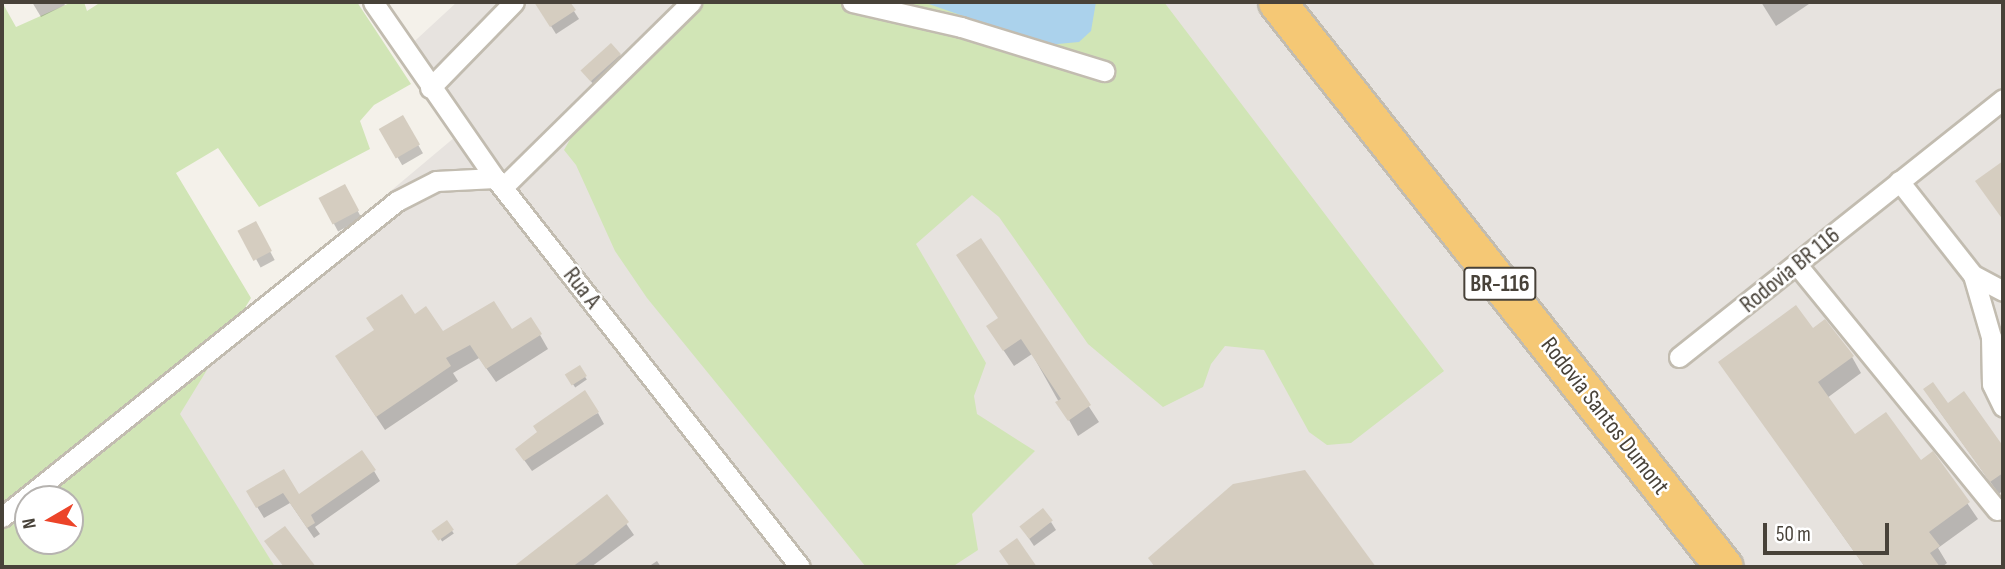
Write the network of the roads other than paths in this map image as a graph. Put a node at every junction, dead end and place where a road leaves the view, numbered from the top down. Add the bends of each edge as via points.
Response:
1 (373, 2) edge
2 (514, 2) edge
3 (691, 2) edge
4 (852, 2) edge
5 (1277, 2) edge
6 (1104, 71) dead end
7 (430, 88) junction
8 (2003, 99) edge
9 (1899, 181) junction
10 (499, 183) junction
11 (1798, 266) junction
12 (1973, 275) junction
13 (2003, 291) edge
14 (1679, 356) dead end
15 (2003, 407) edge
16 (1997, 510) dead end
17 (2, 517) edge
18 (800, 567) edge
19 (1724, 567) edge

1 - 7 street, Rua A
2 - 7 street
3 - 10 street
4 - 6 street via 961,27
5 - 19 highway, Rodovia Santos Dumont / BR-116
7 - 10 street, Rua A
8 - 9 street, Rodovia BR 116
9 - 11 street, Rodovia BR 116
9 - 12 street
10 - 17 street via 436,181 397,201
10 - 18 street, Rua A
11 - 14 street, Rodovia BR 116
11 - 16 street
12 - 13 street
12 - 15 street via 1991,337 1992,384

